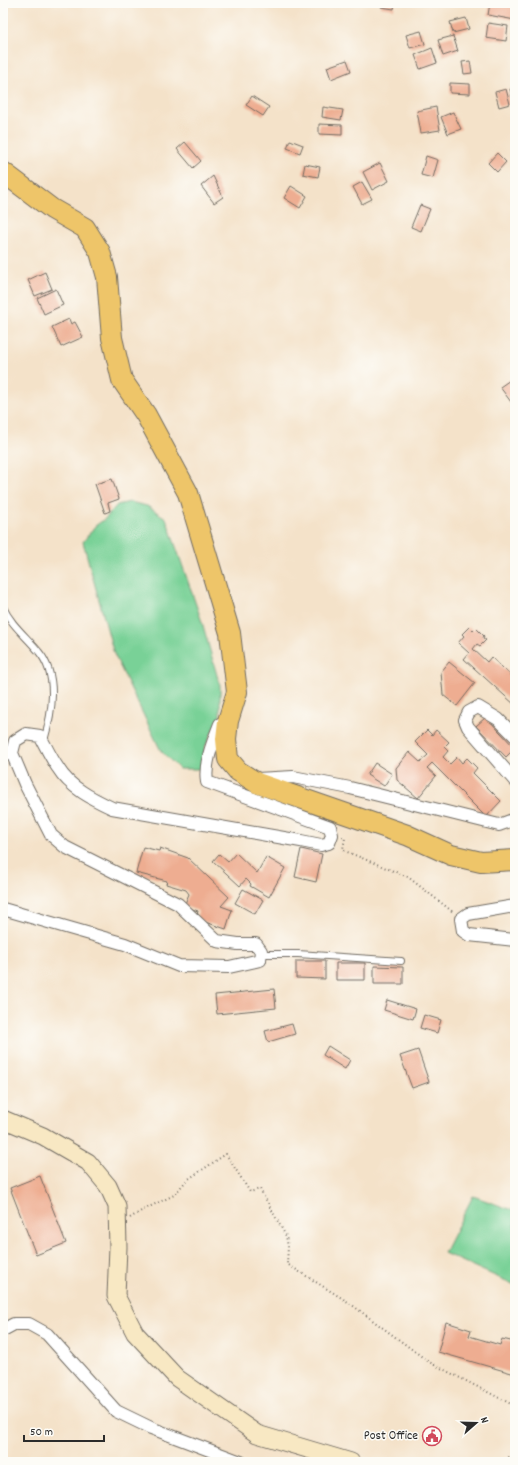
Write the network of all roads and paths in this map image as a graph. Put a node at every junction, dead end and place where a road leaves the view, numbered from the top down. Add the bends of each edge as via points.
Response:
1 (3, 172) edge
2 (3, 607) edge
3 (228, 721) junction
4 (515, 736) edge
5 (44, 742) junction
6 (252, 779) junction
7 (515, 781) edge
8 (515, 819) edge
9 (332, 835) junction
10 (515, 860) edge
11 (515, 906) edge
12 (3, 909) edge
13 (461, 919) junction
14 (515, 940) edge
15 (261, 954) junction
16 (401, 961) dead end
17 (3, 1119) edge
18 (118, 1227) junction
19 (3, 1330) edge
20 (515, 1406) edge
21 (515, 1448) edge
22 (241, 1462) edge
23 (351, 1462) edge
24 (502, 1462) edge

1 - 3 highway via 52,209 85,228 100,252 107,276 112,338 122,380 146,415 188,493 230,633 237,692
2 - 5 lane via 8,618 40,653 50,670 52,707
3 - 6 highway via 228,759 238,771
3 - 9 street via 220,724 215,737 206,773 207,782 321,823 330,827
4 - 7 street via 498,719 478,707 469,712 465,720 468,727
5 - 9 street via 59,770 76,787 112,808 321,844 329,843
5 - 15 street via 40,736 26,734 15,741 12,753 51,835 64,847 178,904 217,941 256,944
6 - 8 street via 293,777 350,788 499,826
6 - 10 highway via 407,835 451,855 481,862
9 - 13 path via 345,838 345,851 408,877
11 - 13 street via 468,914
12 - 15 street via 125,944 179,966 229,967 255,963 260,960
13 - 14 street via 463,931 469,935
15 - 16 lane
17 - 18 main road via 43,1136 88,1162 108,1186 117,1206
18 - 20 path via 143,1210 174,1195 187,1180 226,1154 250,1192 260,1189 280,1223 287,1241 287,1264 348,1302 429,1362
18 - 23 main road via 116,1296 135,1333 177,1378 257,1434
19 - 22 street via 14,1324 29,1324 47,1334 116,1411 151,1428
21 - 24 path

